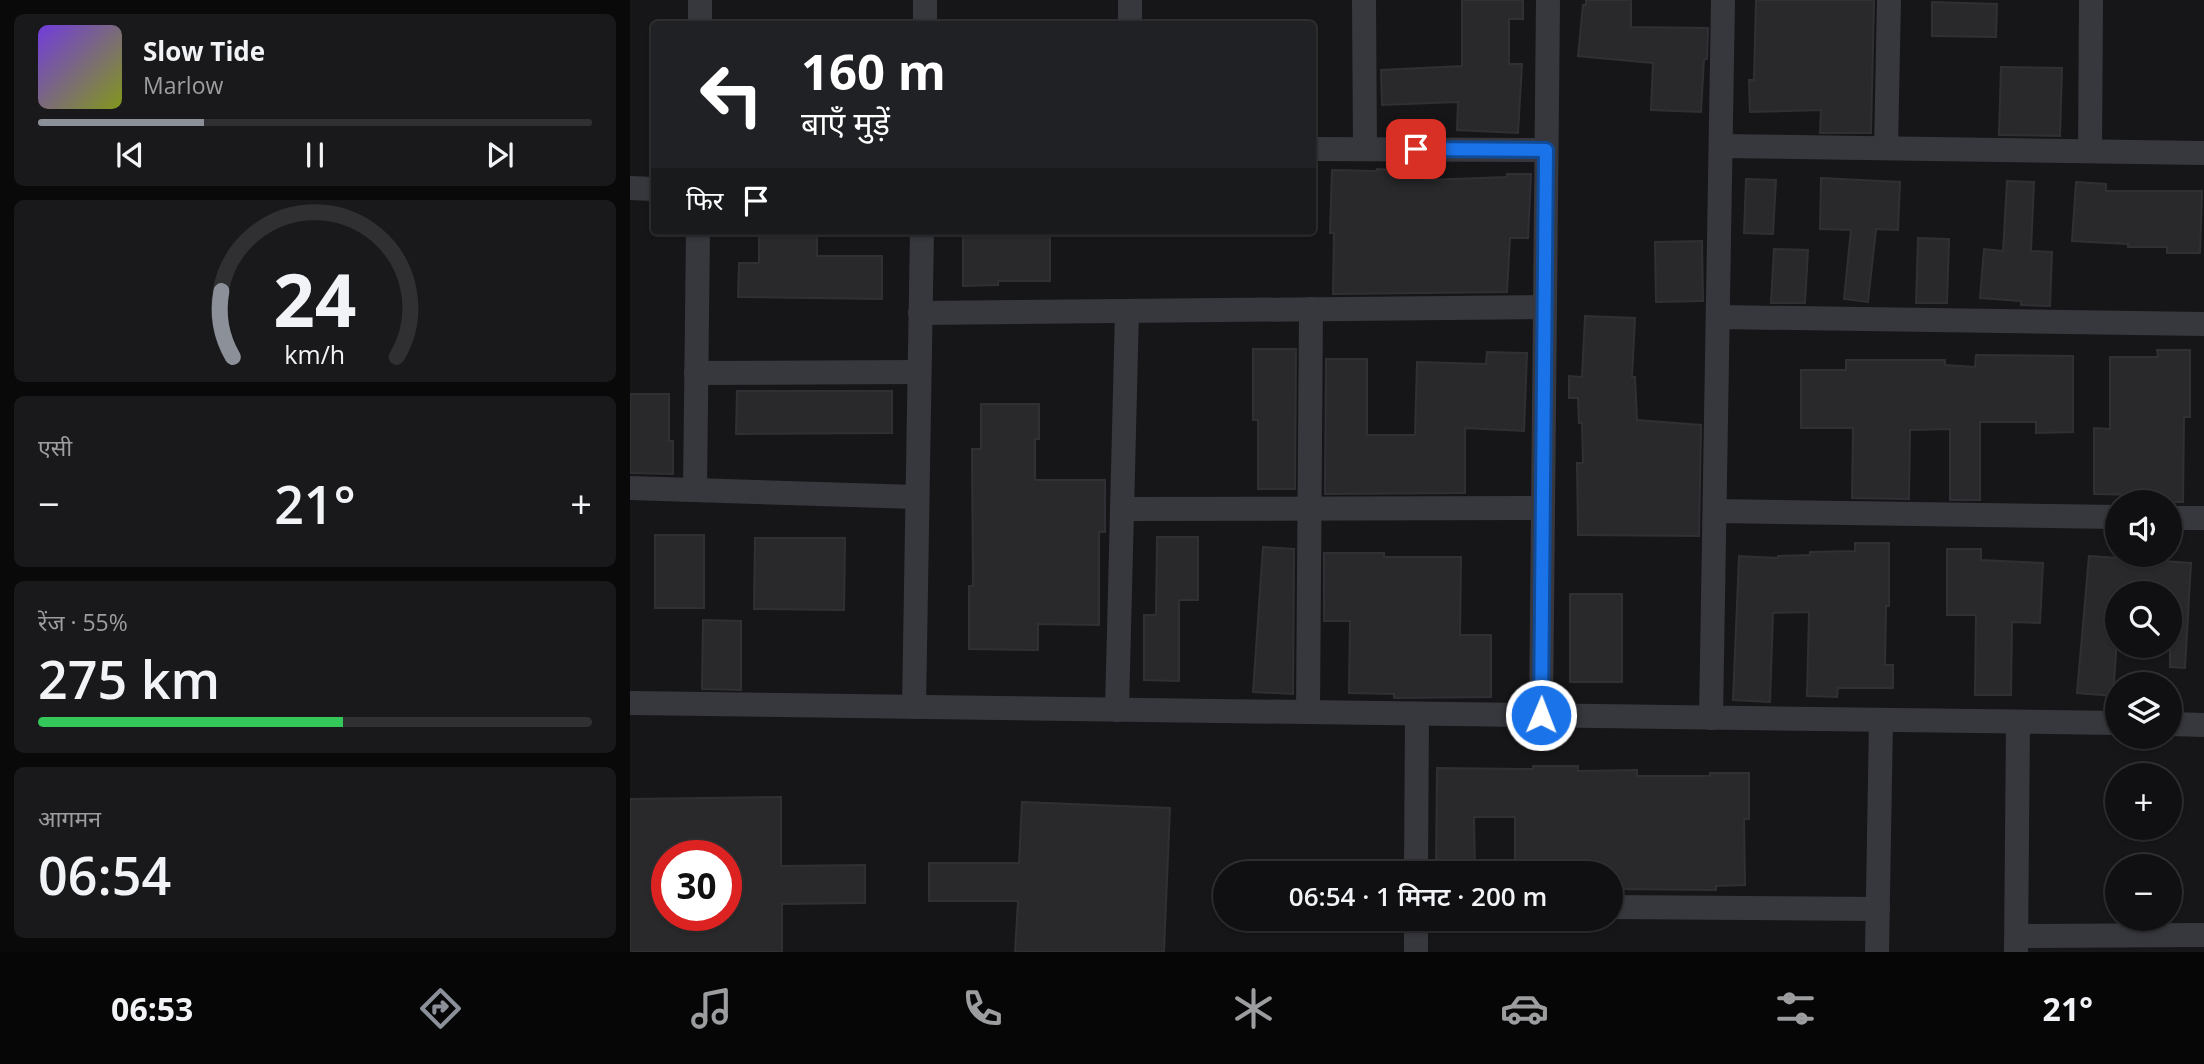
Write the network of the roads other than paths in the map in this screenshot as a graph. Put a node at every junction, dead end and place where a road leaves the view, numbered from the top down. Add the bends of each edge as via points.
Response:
1 (700, 0) edge
2 (925, 0) edge
3 (1130, 0) edge
4 (1364, 0) edge
5 (1548, 0) edge
6 (1723, 0) edge
7 (1889, 0) edge
8 (2091, 0) edge
9 (700, 21) edge
10 (925, 21) edge
11 (1130, 21) edge
12 (1720, 146) junction
13 (1886, 148) junction
14 (1316, 149) edge
15 (1365, 149) junction
16 (1546, 150) junction
17 (2090, 151) junction
18 (2204, 153) edge
19 (630, 188) edge
20 (651, 188) edge
21 (698, 235) edge
22 (922, 235) edge
23 (1545, 307) junction
24 (1311, 309) junction
25 (1127, 311) junction
26 (920, 313) junction
27 (1718, 317) junction
28 (2204, 324) edge
29 (919, 372) junction
30 (696, 373) junction
31 (630, 488) edge
32 (695, 490) junction
33 (917, 497) junction
34 (1310, 508) junction
35 (1543, 508) junction
36 (1122, 509) junction
37 (1715, 511) junction
38 (2105, 517) edge
39 (2182, 518) edge
40 (2204, 519) edge
41 (630, 703) edge
42 (914, 707) junction
43 (1117, 710) junction
44 (1308, 712) junction
45 (1417, 714) junction
46 (1541, 715) junction
47 (1711, 718) junction
48 (1881, 720) junction
49 (2018, 722) junction
50 (2105, 723) edge
51 (2182, 724) edge
52 (2204, 724) edge
53 (1416, 861) edge
54 (1623, 907) edge
55 (1878, 909) junction
56 (1416, 931) edge
57 (2204, 935) edge
58 (2016, 944) edge
59 (1416, 952) edge
60 (1877, 952) edge

1 - 9 street
2 - 10 street
3 - 11 street
4 - 15 street
5 - 16 street
6 - 12 street
7 - 13 street
8 - 17 street
12 - 13 street
12 - 27 street
13 - 17 street
14 - 15 street
15 - 16 street
16 - 23 street
17 - 18 street
19 - 20 street
21 - 30 street
22 - 26 street
23 - 24 street
23 - 35 street
24 - 25 street
24 - 34 street
25 - 26 street
25 - 36 street
26 - 29 street
27 - 28 street
27 - 37 street
29 - 30 street
29 - 33 street
30 - 32 street
31 - 32 street
32 - 33 street
33 - 42 street
34 - 35 street
34 - 36 street
34 - 44 street
35 - 46 street
36 - 43 street
37 - 38 street
37 - 47 street
39 - 40 street
41 - 42 street
42 - 43 street
43 - 44 street
44 - 45 street
45 - 46 street
45 - 53 street
46 - 47 street
47 - 48 street
48 - 49 street
48 - 55 street
49 - 50 street
49 - 58 street
51 - 52 street
54 - 55 street
55 - 60 street
56 - 59 street
57 - 58 street

